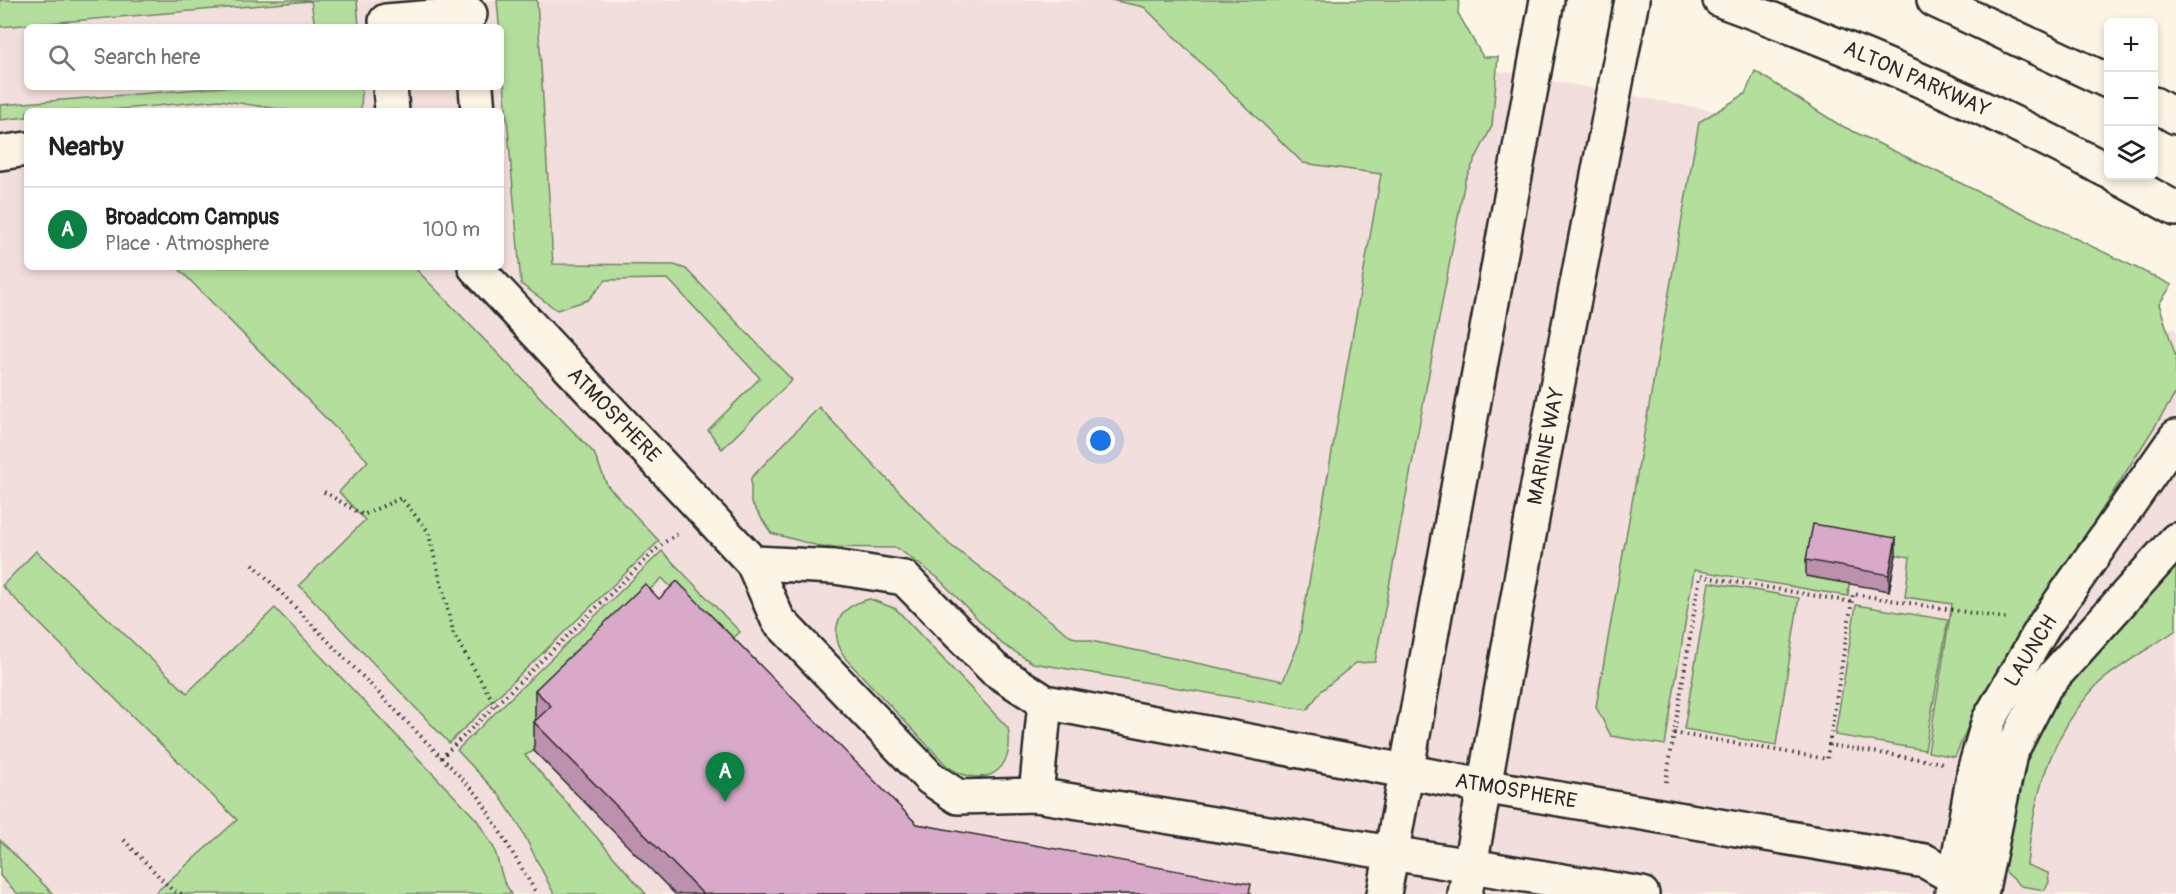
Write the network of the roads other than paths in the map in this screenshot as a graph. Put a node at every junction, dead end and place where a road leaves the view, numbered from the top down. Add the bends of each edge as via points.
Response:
1 (1547, 0) edge
2 (1632, 0) edge
3 (1720, 0) edge
4 (1934, 0) edge
5 (470, 14) edge
6 (385, 16) edge
7 (2104, 79) edge
8 (390, 90) edge
9 (476, 90) edge
10 (2158, 106) edge
11 (392, 108) edge
12 (478, 108) edge
13 (2176, 117) edge
14 (24, 149) edge
15 (0, 153) edge
16 (2104, 169) edge
17 (2124, 180) edge
18 (2176, 208) edge
19 (487, 274) edge
20 (2176, 436) edge
21 (2176, 540) edge
22 (753, 563) junction
23 (1045, 702) junction
24 (1406, 771) junction
25 (1483, 786) junction
26 (1036, 795) junction
27 (1392, 852) junction
28 (1467, 879) edge
29 (1968, 888) edge
30 (1384, 894) edge
31 (1642, 894) edge

1 - 24 street
2 - 25 street, MARINE WAY
3 - 16 street, ALTON PARKWAY via 1809,32 1955,95
4 - 7 street
5 - 6 street
8 - 11 street
9 - 12 street
10 - 13 street
14 - 15 street
17 - 18 street
19 - 22 street, ATMOSPHERE
20 - 29 street, LAUNCH via 2045,624 1989,720 1975,768
21 - 29 street, LAUNCH via 2045,686 2010,754
22 - 23 street, ATMOSPHERE via 835,567 904,578 994,669
22 - 26 street, ATMOSPHERE via 778,620 930,778 958,797
23 - 24 street, ATMOSPHERE
23 - 26 street
24 - 25 street, ATMOSPHERE
24 - 27 street
25 - 28 street, MARINE WAY
25 - 29 street, ATMOSPHERE via 1925,861
26 - 27 street, ATMOSPHERE
27 - 28 street, ATMOSPHERE
27 - 30 street
28 - 31 street, ATMOSPHERE

